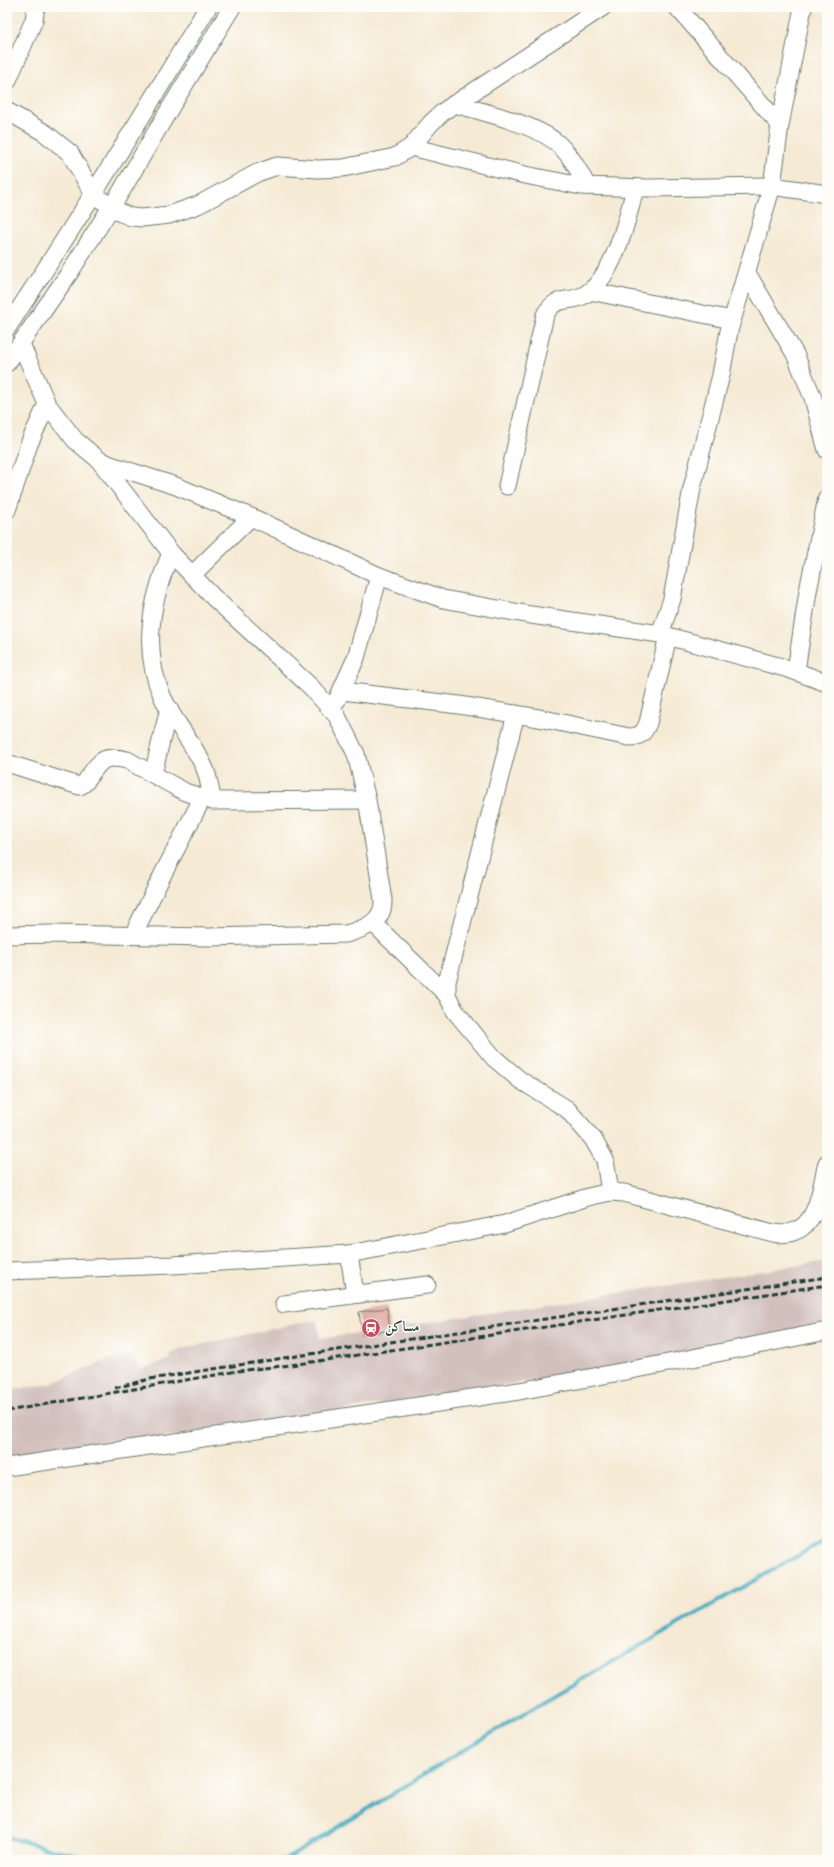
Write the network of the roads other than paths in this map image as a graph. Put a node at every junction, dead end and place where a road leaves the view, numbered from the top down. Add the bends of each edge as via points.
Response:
1 (36, 7) edge
2 (208, 7) edge
3 (232, 7) edge
4 (603, 7) edge
5 (676, 7) edge
6 (803, 7) edge
7 (7, 82) edge
8 (454, 104) junction
9 (7, 111) edge
10 (780, 125) junction
11 (411, 147) junction
12 (588, 186) junction
13 (772, 186) junction
14 (635, 188) junction
15 (94, 194) junction
16 (827, 194) edge
17 (111, 206) junction
18 (747, 273) junction
19 (590, 291) junction
20 (732, 320) junction
21 (7, 328) edge
22 (21, 344) junction
23 (7, 364) edge
24 (47, 404) junction
25 (827, 450) edge
26 (99, 460) junction
27 (507, 486) dead end
28 (827, 498) edge
29 (7, 510) edge
30 (251, 517) junction
31 (171, 553) junction
32 (192, 575) junction
33 (379, 576) junction
34 (664, 636) junction
35 (796, 672) junction
36 (827, 683) edge
37 (342, 691) junction
38 (169, 708) junction
39 (331, 710) junction
40 (516, 714) junction
41 (7, 763) edge
42 (154, 774) junction
43 (208, 800) junction
44 (367, 800) junction
45 (373, 923) junction
46 (7, 935) edge
47 (133, 935) junction
48 (447, 995) junction
49 (827, 1163) edge
50 (610, 1192) junction
51 (349, 1254) junction
52 (7, 1270) edge
53 (426, 1285) dead end
54 (355, 1294) junction
55 (284, 1304) dead end
56 (827, 1331) edge
57 (7, 1467) edge

1 - 7 street via 34,20
2 - 15 street via 186,47
3 - 17 street
4 - 8 street
5 - 10 street
6 - 10 street
8 - 11 street via 431,123
8 - 12 street via 488,112 546,135 567,152
9 - 15 street via 45,133 70,153
10 - 13 street
11 - 12 street via 525,176
11 - 17 street via 388,159 343,168 277,166 198,205 169,215 131,217
12 - 14 street
13 - 14 street
13 - 16 street
13 - 18 street
14 - 19 street via 625,230 617,249
15 - 17 street
15 - 21 street
17 - 22 street
18 - 20 street
18 - 25 street via 795,354 814,398
19 - 20 street
19 - 27 street via 577,298 558,301 549,307 545,315
20 - 34 street via 721,375 692,488
22 - 23 street
22 - 24 street
24 - 26 street via 75,440
24 - 29 street via 29,444
26 - 30 street via 176,486
26 - 31 street
28 - 35 street via 808,591
30 - 32 street
30 - 33 street
31 - 32 street
31 - 38 street via 153,608 149,640 153,667
32 - 39 street via 213,598 288,664
33 - 34 street via 450,600
33 - 37 street via 356,658
34 - 35 street
34 - 40 street via 655,697 642,735 629,737
35 - 36 street
37 - 39 street
37 - 40 street
38 - 42 street
38 - 43 street via 206,770
39 - 44 street via 337,716 356,754
40 - 48 street via 447,982
41 - 42 street via 79,786 84,784 99,763 108,758 127,760
42 - 43 street via 185,792
43 - 44 street
43 - 47 street via 164,872
44 - 45 street via 383,904 380,916
45 - 47 street via 346,934 210,937
45 - 48 street
46 - 47 street
48 - 50 street via 455,1012 494,1058 520,1080 567,1109 593,1138 605,1160
49 - 50 street via 811,1219 794,1233 784,1235 624,1193
50 - 51 street via 505,1224
51 - 52 street via 173,1265
51 - 54 street
53 - 54 street
54 - 55 street
56 - 57 street via 519,1390

